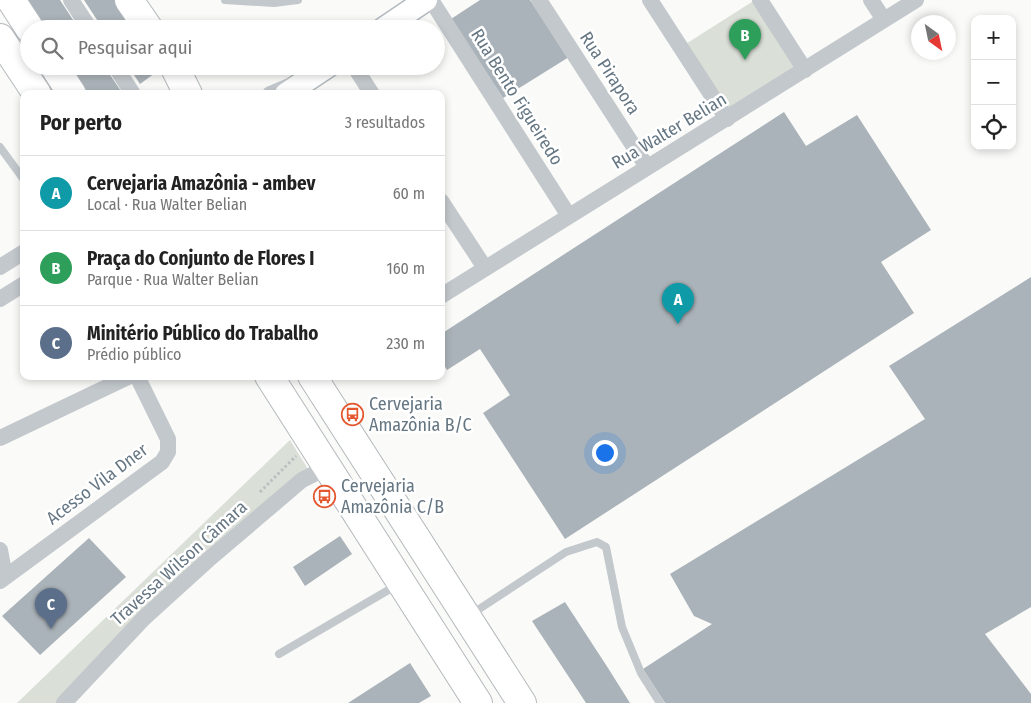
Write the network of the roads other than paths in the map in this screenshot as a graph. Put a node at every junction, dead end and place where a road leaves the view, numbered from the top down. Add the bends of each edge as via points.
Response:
1 (11, 0) edge
2 (71, 0) edge
3 (129, 0) edge
4 (225, 0) edge
5 (298, 0) edge
6 (539, 0) edge
7 (650, 0) edge
8 (760, 0) edge
9 (871, 0) edge
10 (916, 0) edge
11 (420, 2) edge
12 (24, 20) edge
13 (84, 20) edge
14 (142, 20) edge
15 (395, 20) edge
16 (433, 20) edge
17 (884, 20) junction
18 (0, 38) edge
19 (445, 38) edge
20 (20, 68) edge
21 (805, 70) junction
22 (24, 75) edge
23 (60, 75) edge
24 (121, 75) edge
25 (178, 75) edge
26 (311, 75) edge
27 (314, 75) edge
28 (360, 75) edge
29 (34, 90) edge
30 (69, 90) edge
31 (130, 90) edge
32 (186, 90) edge
33 (279, 90) edge
34 (292, 90) edge
35 (369, 90) edge
36 (727, 119) junction
37 (0, 148) edge
38 (647, 167) junction
39 (20, 175) edge
40 (445, 206) edge
41 (569, 216) junction
42 (20, 254) edge
43 (0, 267) edge
44 (486, 268) junction
45 (20, 286) edge
46 (445, 294) edge
47 (0, 299) edge
48 (122, 380) edge
49 (138, 380) edge
50 (271, 380) edge
51 (315, 380) edge
52 (0, 438) edge
53 (332, 477) junction
54 (0, 550) edge
55 (2, 579) edge
56 (400, 583) junction
57 (467, 617) junction
58 (279, 654) dead end
59 (64, 703) edge
60 (478, 703) edge
61 (522, 703) edge
62 (660, 703) edge

1 - 12 highway
2 - 13 street
3 - 14 highway
4 - 5 lane via 274,3
6 - 38 street, Rua Pirapora
7 - 36 street
8 - 21 street
9 - 17 street
10 - 17 street, Rua Walter Belian
11 - 15 street
11 - 16 street, Rua Bento Figueiredo
17 - 21 street, Rua Walter Belian
18 - 20 highway
19 - 41 street, Rua Bento Figueiredo
21 - 36 street, Rua Walter Belian
22 - 29 highway
23 - 30 highway
24 - 31 street
25 - 32 highway
26 - 33 street
27 - 34 street
28 - 35 street
36 - 38 street, Rua Walter Belian
37 - 39 lane
38 - 41 street, Rua Walter Belian
40 - 44 street
41 - 44 street, Rua Walter Belian
42 - 43 street
44 - 46 street, Rua Walter Belian
45 - 47 street
48 - 52 street
49 - 55 street, Acesso Vila Dner via 168,439 168,452 162,462
50 - 53 highway
51 - 57 highway
53 - 56 highway
53 - 59 street, Travessa Wilson Câmara via 318,472 302,480 144,618
54 - 55 street, Acesso Vila Dner
56 - 58 lane
56 - 60 highway
57 - 61 highway
57 - 62 lane via 566,552 597,542 606,546 622,627 641,673

